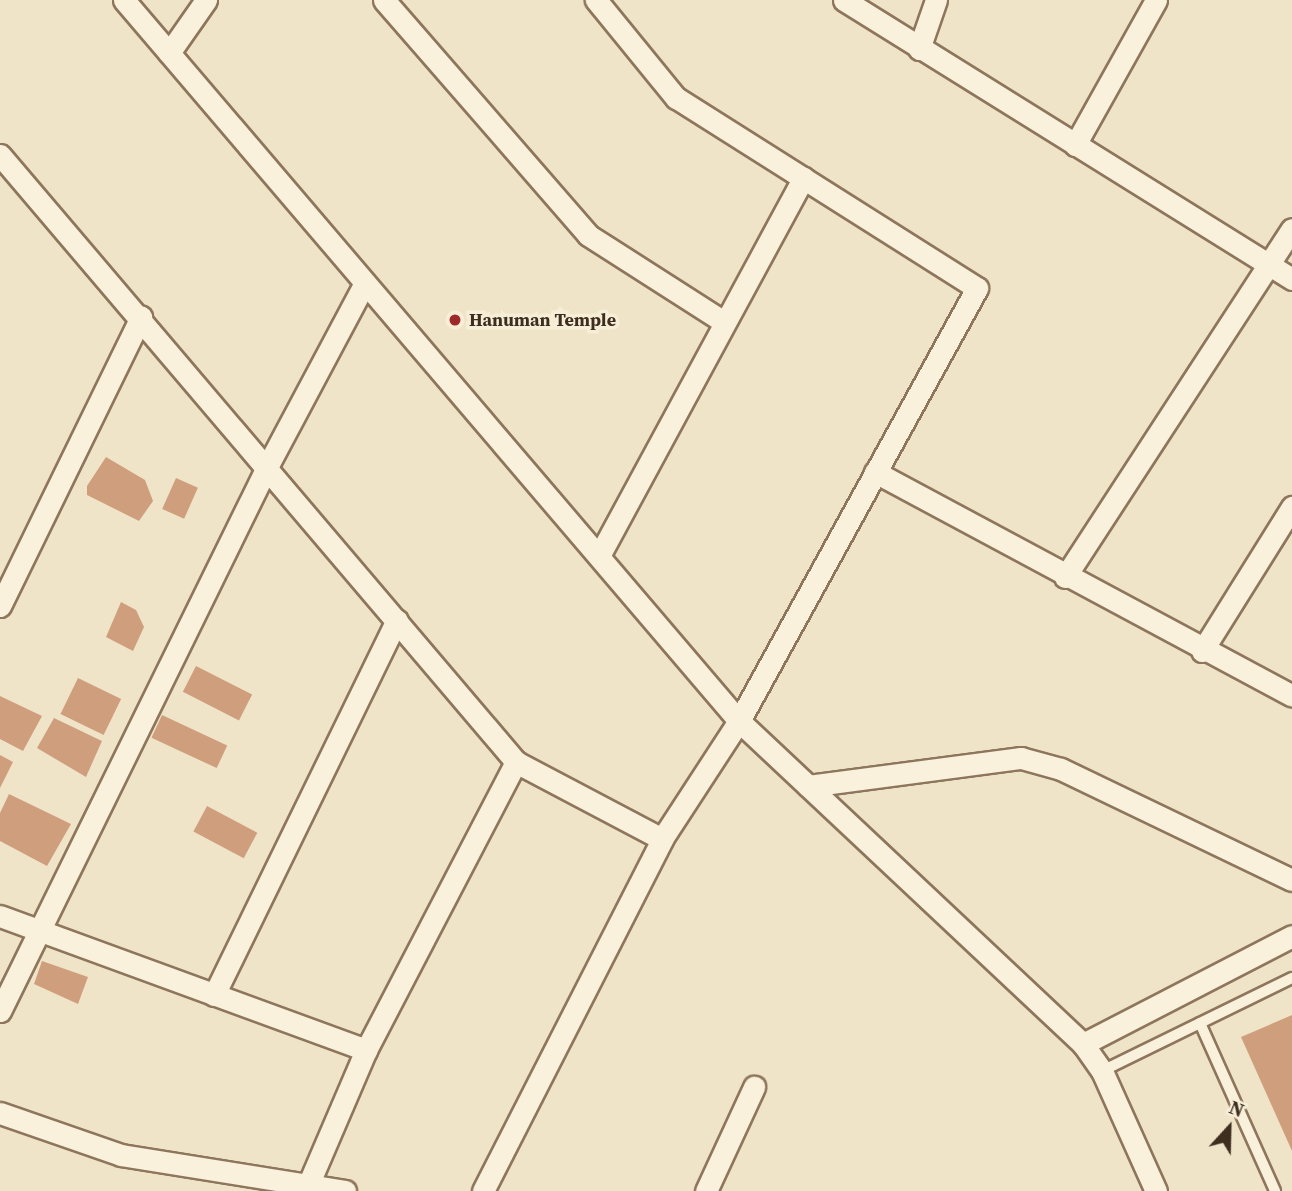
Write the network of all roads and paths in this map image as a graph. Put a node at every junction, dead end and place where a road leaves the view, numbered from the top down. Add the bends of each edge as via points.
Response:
1 (124, 0) edge
2 (206, 0) edge
3 (384, 0) edge
4 (596, 0) edge
5 (844, 0) edge
6 (936, 0) edge
7 (1156, 0) edge
8 (919, 49) junction
9 (169, 53) junction
10 (1075, 145) junction
11 (0, 156) edge
12 (803, 178) junction
13 (1292, 229) edge
14 (1269, 265) junction
15 (1292, 279) edge
16 (365, 282) junction
17 (141, 317) junction
18 (724, 322) junction
19 (267, 467) junction
20 (875, 472) junction
21 (1292, 507) edge
22 (599, 556) junction
23 (1065, 577) junction
24 (0, 606) edge
25 (397, 620) junction
26 (1202, 651) junction
27 (1292, 696) edge
28 (739, 720) junction
29 (516, 762) junction
30 (808, 786) junction
31 (662, 839) junction
32 (1292, 880) edge
33 (0, 916) edge
34 (40, 931) junction
35 (1292, 936) edge
36 (1292, 978) edge
37 (214, 995) junction
38 (0, 1011) edge
39 (1200, 1023) junction
40 (1083, 1044) junction
41 (366, 1050) junction
42 (1102, 1071) junction
43 (754, 1087) dead end
44 (0, 1112) edge
45 (309, 1183) junction
46 (345, 1191) edge
47 (483, 1191) edge
48 (706, 1191) edge
49 (1156, 1191) edge
50 (1275, 1191) edge

1 - 9 street
2 - 9 street
3 - 18 street via 588,235
4 - 12 street via 676,98
5 - 8 street
6 - 8 street
7 - 10 street
8 - 10 street
9 - 16 street
10 - 14 street
11 - 17 street
12 - 18 street
12 - 20 street via 977,288
13 - 14 street
14 - 15 street
14 - 23 street
16 - 19 street
16 - 22 street
17 - 19 street
17 - 24 street
18 - 22 street
19 - 25 street
19 - 34 street
20 - 23 street
20 - 28 street
21 - 26 street
22 - 28 street
23 - 26 street
25 - 29 street
25 - 37 street
26 - 27 street
28 - 30 street
28 - 31 street
29 - 31 street
29 - 41 street
30 - 32 street via 1021,758 1061,769
30 - 40 street
31 - 47 street
33 - 34 street
34 - 37 street
34 - 38 street
35 - 40 street
36 - 39 lane
37 - 41 street
39 - 42 lane
39 - 50 lane
40 - 42 street
41 - 45 street
42 - 49 street
43 - 48 street
44 - 45 street via 121,1155
45 - 46 street

